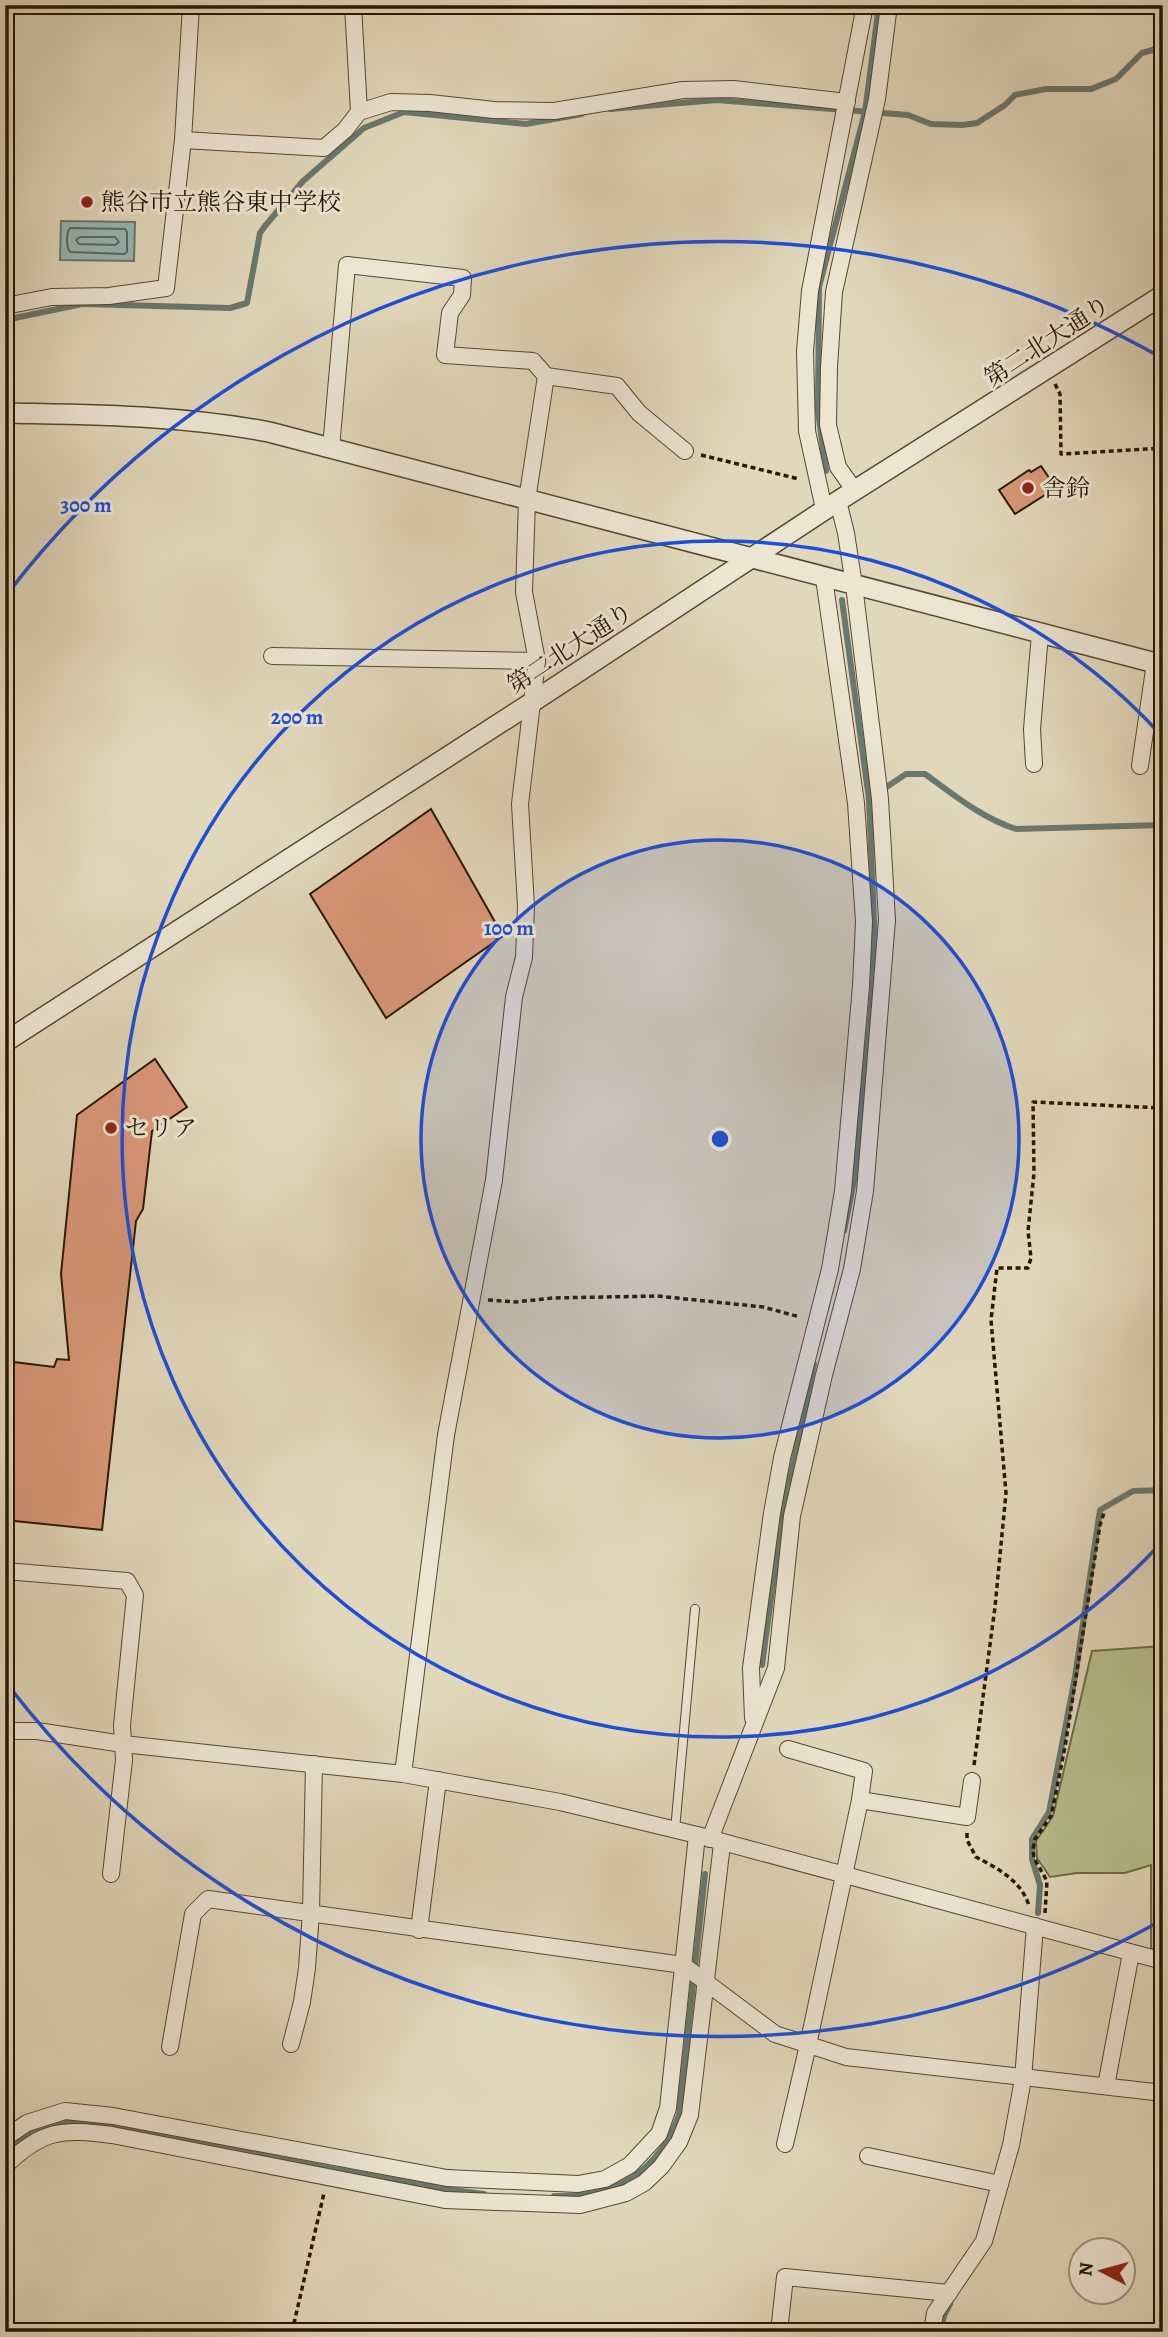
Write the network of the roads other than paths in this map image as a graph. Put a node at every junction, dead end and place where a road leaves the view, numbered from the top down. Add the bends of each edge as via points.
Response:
1 (191, 5) edge
2 (353, 5) edge
3 (865, 5) edge
4 (888, 5) edge
5 (847, 103) junction
6 (359, 111) junction
7 (183, 139) junction
8 (835, 172) junction
9 (858, 177) junction
10 (1163, 295) edge
11 (5, 306) edge
12 (546, 376) junction
13 (5, 413) edge
14 (331, 448) junction
15 (685, 451) road end
16 (855, 491) junction
17 (527, 500) junction
18 (831, 505) junction
19 (751, 559) junction
20 (824, 578) junction
21 (854, 585) junction
22 (1040, 634) junction
23 (272, 656) dead end
24 (537, 661) junction
25 (1159, 664) edge
26 (531, 703) junction
27 (1034, 764) dead end
28 (1140, 766) dead end
29 (5, 1042) edge
30 (854, 1189) junction
31 (5, 1572) edge
32 (695, 1609) dead end
33 (754, 1725) junction
34 (5, 1731) edge
35 (123, 1744) junction
36 (788, 1749) dead end
37 (314, 1764) junction
38 (403, 1774) junction
39 (438, 1780) junction
40 (972, 1781) road end
41 (860, 1800) junction
42 (675, 1830) junction
43 (710, 1839) junction
44 (111, 1874) dead end
45 (844, 1875) junction
46 (311, 1912) junction
47 (1040, 1927) junction
48 (418, 1930) junction
49 (1131, 1953) junction
50 (1163, 1961) edge
51 (683, 1965) junction
52 (707, 1985) junction
53 (291, 2044) dead end
54 (808, 2045) junction
55 (170, 2047) dead end
56 (1023, 2079) junction
57 (1106, 2086) junction
58 (1163, 2093) edge
59 (5, 2138) edge
60 (785, 2144) dead end
61 (868, 2156) dead end
62 (5, 2166) edge
63 (1000, 2184) junction
64 (949, 2293) junction
65 (779, 2332) edge
66 (932, 2332) edge

1 - 7 street
2 - 6 street
3 - 5 street
4 - 9 street via 877,99
5 - 6 street via 734,89 683,90 554,111 391,102
5 - 8 street
6 - 7 street via 324,148
7 - 11 street via 166,288 52,297
8 - 9 street
8 - 18 street via 810,291 805,351 807,431 818,484
9 - 16 street via 834,292 828,425 838,467
10 - 16 street, 第二北大通り
12 - 14 street via 533,361 445,355 450,313 462,295 463,278 347,265
12 - 15 street via 617,386 639,413
12 - 17 street
13 - 14 street via 228,424
14 - 17 street
16 - 18 street, 第二北大通り
17 - 19 street
17 - 24 street via 524,592
18 - 19 street, 第二北大通り
18 - 21 street via 846,533
19 - 20 street
19 - 26 street, 第二北大通り
20 - 21 street
20 - 30 street via 856,803 864,922
21 - 22 street
21 - 30 street via 880,799 887,920
22 - 25 street
22 - 27 street via 1032,729
23 - 24 street
24 - 26 street
25 - 28 street
26 - 29 street, 第二北大通り
26 - 38 street via 520,804 524,957 514,997 494,1180 446,1435
30 - 33 street via 782,1458 751,1668
30 - 33 street via 852,1269 792,1516 776,1668
31 - 35 street via 127,1580 135,1595
32 - 42 lane
33 - 43 street
34 - 35 street via 37,1731
35 - 37 street
35 - 44 street
36 - 41 street via 864,1771
37 - 38 street
37 - 46 street
38 - 39 street
39 - 42 street via 560,1802
39 - 48 street
40 - 41 street via 967,1817
41 - 45 street
42 - 43 street
43 - 45 street
43 - 51 street
43 - 52 street
45 - 47 street
45 - 54 street
46 - 48 street
46 - 53 street via 302,2001
46 - 55 street via 208,1899 193,1914
47 - 49 street
47 - 56 street
48 - 51 street
49 - 50 street
49 - 57 street
51 - 52 street
51 - 59 street via 668,2108 659,2134 630,2165 605,2179 578,2184 447,2178 65,2111 27,2123
52 - 54 street via 775,2034
52 - 62 street via 690,2115 679,2142 644,2183 626,2193 580,2205 445,2200 72,2130 44,2137
54 - 56 street via 846,2057
54 - 60 street
56 - 57 street
56 - 63 street
57 - 58 street
61 - 63 street
63 - 64 street via 984,2241
64 - 65 street via 785,2277
64 - 66 street via 935,2313

